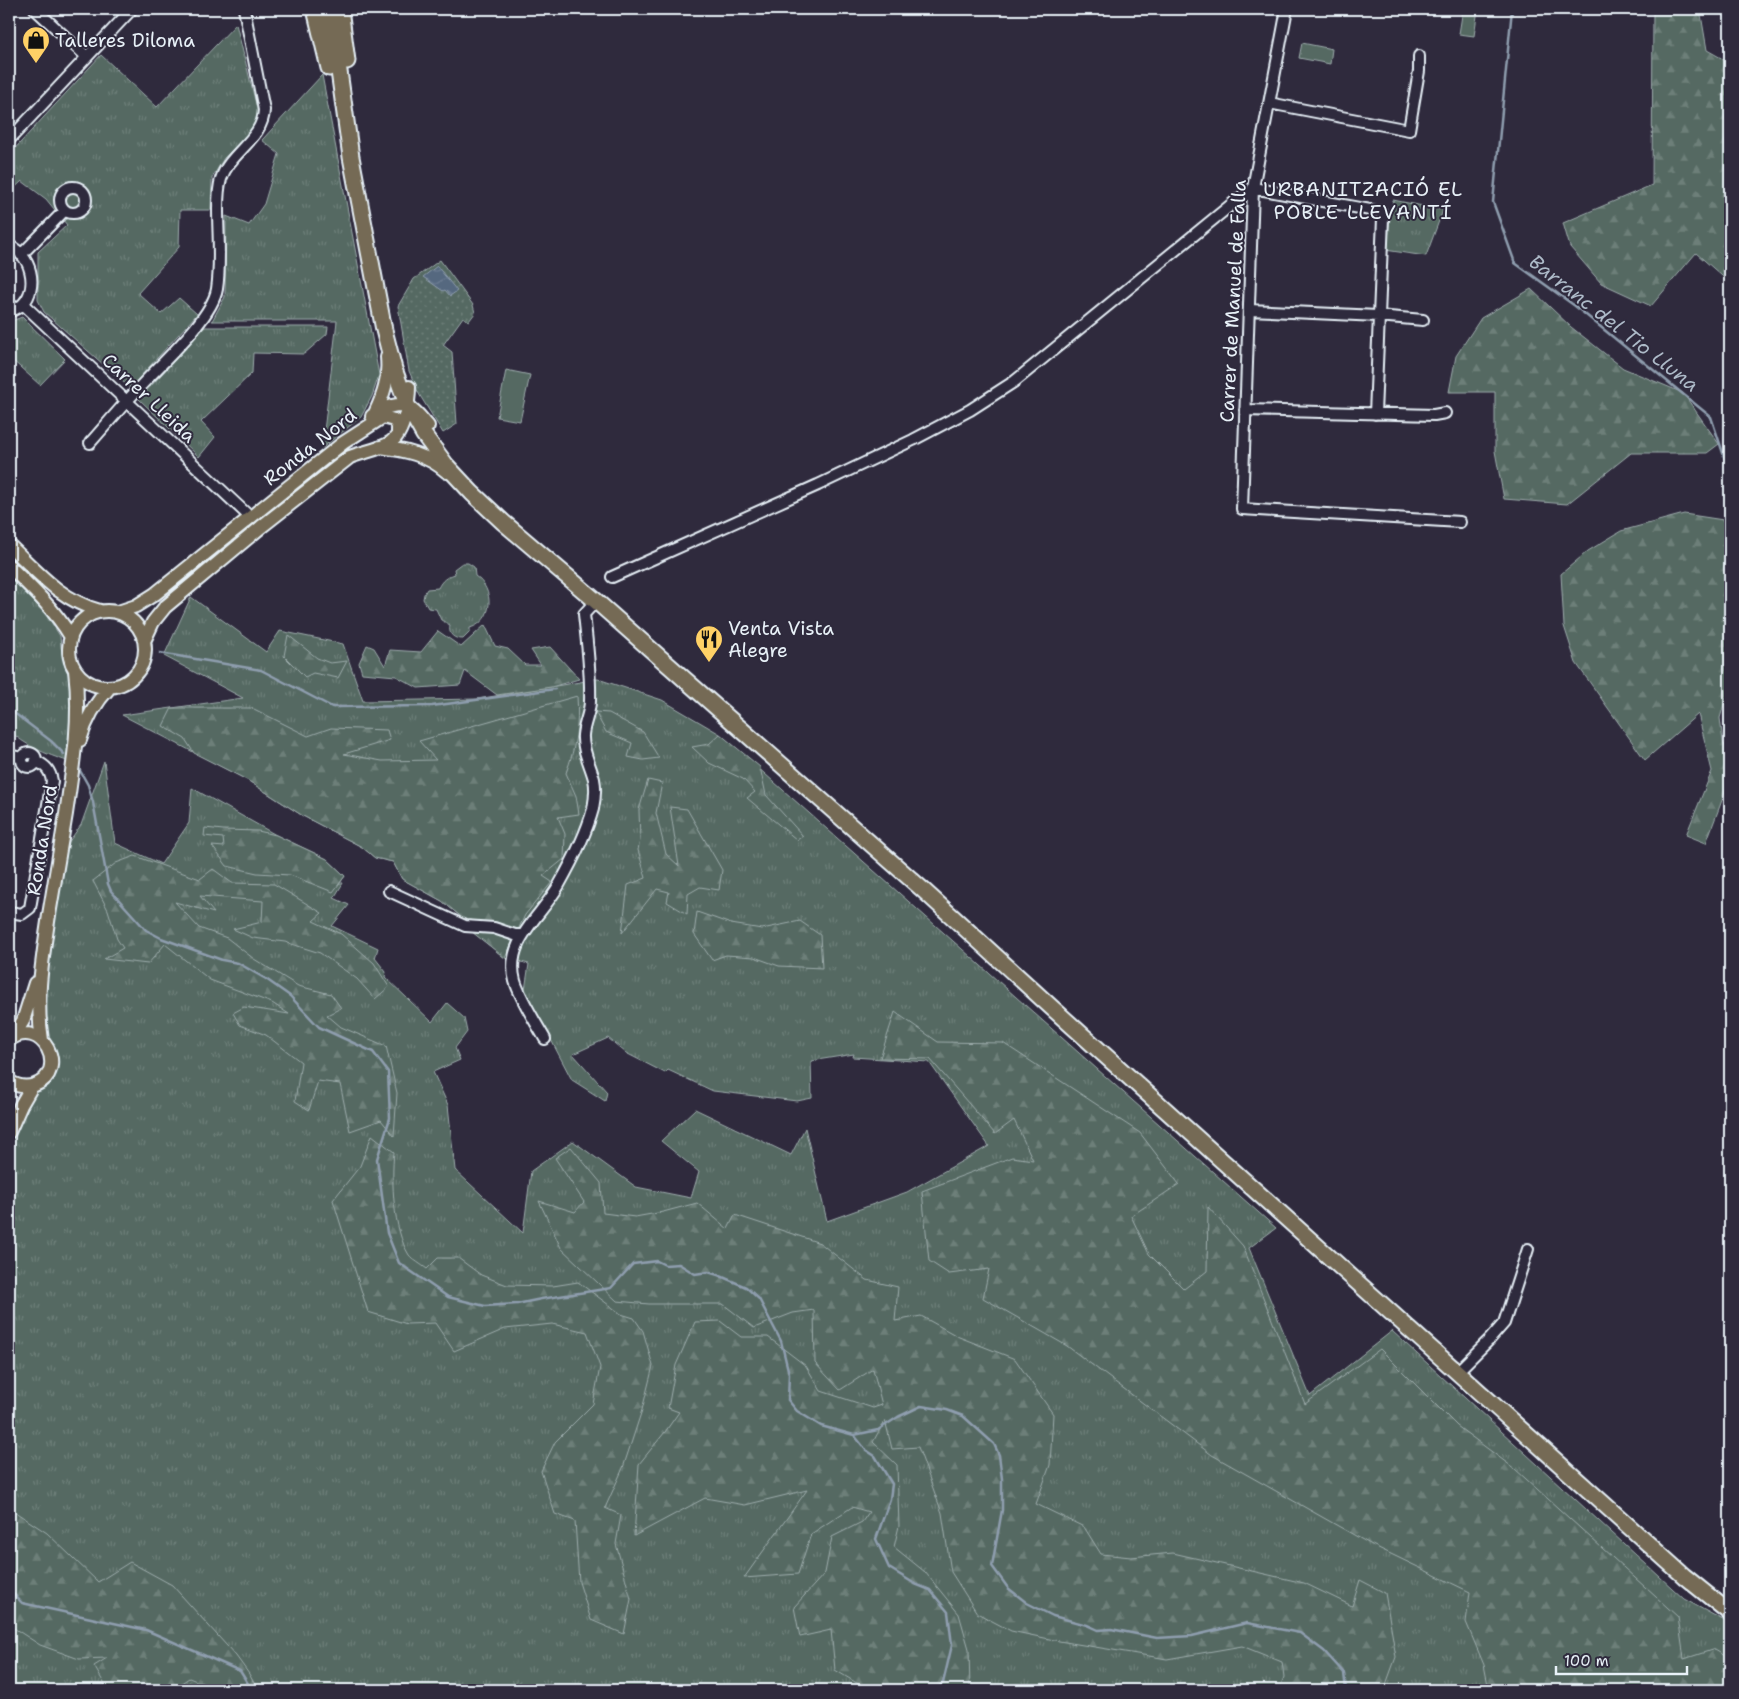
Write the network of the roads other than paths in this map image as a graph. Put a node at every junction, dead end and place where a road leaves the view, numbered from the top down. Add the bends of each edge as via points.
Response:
1 (35, 9) edge
2 (132, 9) edge
3 (244, 9) edge
4 (315, 9) edge
5 (327, 9) edge
6 (340, 9) edge
7 (1287, 9) edge
8 (86, 56) junction
9 (1419, 56) dead end
10 (338, 64) junction
11 (1269, 103) junction
12 (9, 138) edge
13 (356, 142) junction
14 (351, 157) junction
15 (1253, 190) junction
16 (65, 210) dead end
17 (9, 246) edge
18 (21, 255) junction
19 (23, 304) junction
20 (1249, 310) junction
21 (9, 312) edge
22 (1378, 316) junction
23 (1423, 320) dead end
24 (384, 330) junction
25 (409, 387) junction
26 (126, 401) junction
27 (408, 407) junction
28 (1245, 410) junction
29 (374, 413) junction
30 (1445, 413) dead end
31 (1374, 414) junction
32 (428, 426) junction
33 (360, 431) junction
34 (398, 433) junction
35 (90, 443) dead end
36 (380, 447) junction
37 (472, 493) junction
38 (250, 517) junction
39 (1460, 522) dead end
40 (9, 546) edge
41 (9, 566) edge
42 (612, 577) dead end
43 (583, 590) junction
44 (596, 601) junction
45 (100, 611) junction
46 (118, 612) junction
47 (71, 638) junction
48 (144, 639) junction
49 (75, 670) junction
50 (110, 687) junction
51 (9, 755) edge
52 (72, 777) junction
53 (389, 891) dead end
54 (9, 912) edge
55 (522, 935) junction
56 (46, 939) junction
57 (11, 1038) edge
58 (545, 1038) dead end
59 (42, 1040) junction
60 (9, 1081) edge
61 (32, 1086) junction
62 (9, 1132) edge
63 (1528, 1249) dead end
64 (1457, 1372) junction
65 (1730, 1613) edge

1 - 8 street
2 - 8 street
3 - 26 street via 264,118 221,178 218,276 214,300 195,328
4 - 14 highway
5 - 10 highway
6 - 13 highway
7 - 11 street, Carrer de Manuel de Falla
8 - 12 street
9 - 11 street via 1409,130
10 - 13 highway
10 - 14 highway
11 - 15 street, Carrer de Manuel de Falla
13 - 25 highway via 388,310
14 - 24 highway
15 - 20 street, Carrer de Manuel de Falla
15 - 22 street via 1381,212
15 - 42 street via 1015,381 970,410 827,481
16 - 18 street
17 - 18 street
18 - 19 street via 27,262 32,282
19 - 21 street
19 - 26 street, Carrer Lleida
20 - 22 street
20 - 28 street, Carrer de Manuel de Falla
22 - 23 street
22 - 31 street
24 - 27 highway
24 - 29 main road via 388,372 386,386
25 - 27 main road
25 - 32 highway
26 - 35 street
26 - 38 street, Carrer Lleida
27 - 29 main road via 387,407
27 - 32 main road
27 - 34 main road
27 - 37 highway via 446,465
28 - 31 street
28 - 39 street, Carrer de Manuel de Falla via 1242,508
29 - 33 main road
30 - 31 street
32 - 43 highway via 470,480
33 - 34 main road, Ronda Nord via 383,417 394,420
33 - 38 main road, Ronda Nord
34 - 36 main road, Ronda Nord via 392,441
36 - 37 main road via 426,457
36 - 48 main road, Ronda Nord via 350,457 261,527 165,607
37 - 43 highway
38 - 46 main road, Ronda Nord via 155,594
40 - 45 main road, Ronda Nord via 36,573 72,601
41 - 47 main road via 54,614
43 - 44 highway
44 - 55 street via 584,614 590,704 583,736 594,780 596,795 593,809 559,886
44 - 64 highway via 922,889
45 - 46 main road, Ronda Nord
45 - 47 main road via 80,621
46 - 48 main road via 135,622
47 - 49 main road, Ronda Nord via 69,654
48 - 50 main road, Ronda Nord via 144,661 138,671 125,683
49 - 50 main road via 86,681
49 - 52 main road, Ronda Nord via 78,711
50 - 52 main road, Ronda Nord via 90,712
51 - 54 street via 22,758 27,767 36,761 43,765 50,772 52,781 30,908 22,914
52 - 56 main road, Ronda Nord
53 - 55 street via 465,926 494,928
55 - 58 street via 513,962 515,982
56 - 57 main road, Ronda Nord via 23,1021
56 - 59 main road, Ronda Nord via 39,1001
57 - 59 main road via 28,1034
59 - 61 main road, Ronda Nord via 48,1046 52,1062 40,1082
60 - 61 main road via 18,1086
61 - 62 main road
63 - 64 street via 1504,1323
64 - 65 highway via 1677,1570

